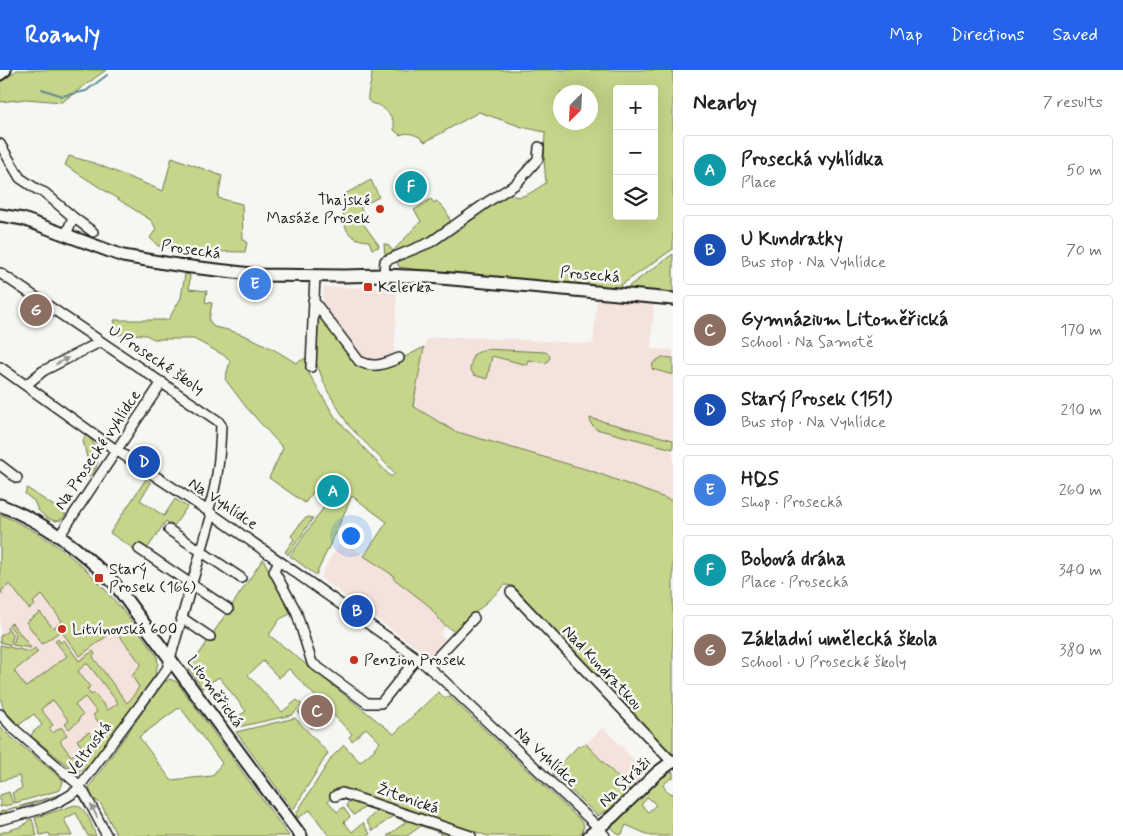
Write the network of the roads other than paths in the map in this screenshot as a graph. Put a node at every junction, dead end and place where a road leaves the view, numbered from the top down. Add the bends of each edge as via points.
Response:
1 (5, 70) edge
2 (0, 74) edge
3 (0, 144) edge
4 (539, 147) dead end
5 (0, 215) edge
6 (73, 217) junction
7 (93, 232) dead end
8 (66, 235) junction
9 (0, 273) edge
10 (384, 274) junction
11 (315, 276) junction
12 (673, 299) edge
13 (313, 300) junction
14 (100, 342) junction
15 (399, 358) dead end
16 (311, 367) dead end
17 (0, 370) edge
18 (162, 382) junction
19 (26, 384) junction
20 (116, 450) junction
21 (0, 465) edge
22 (17, 478) dead end
23 (0, 504) edge
24 (210, 513) junction
25 (169, 530) dead end
26 (60, 535) junction
27 (140, 549) dead end
28 (201, 551) junction
29 (279, 561) junction
30 (241, 578) dead end
31 (192, 584) junction
32 (511, 592) dead end
33 (228, 609) dead end
34 (182, 618) junction
35 (474, 618) dead end
36 (210, 637) dead end
37 (170, 657) junction
38 (417, 658) junction
39 (428, 667) junction
40 (0, 714) edge
41 (672, 762) edge
42 (80, 786) junction
43 (335, 796) dead end
44 (0, 820) edge
45 (602, 832) edge
46 (107, 836) edge
47 (301, 836) edge
48 (471, 836) edge
49 (589, 836) edge

1 - 2 main road
3 - 6 street via 20,178 45,192
4 - 10 street via 538,159 516,184 431,242 385,261
5 - 8 main road, Prosecká via 23,219
6 - 7 street
6 - 8 street
8 - 11 main road, Prosecká via 123,256 164,264 260,275
9 - 14 street, U Prosecké školy
10 - 11 main road, Prosecká
10 - 12 main road, Prosecká
11 - 13 street
13 - 15 street via 359,361 380,365
13 - 16 street
14 - 18 street, U Prosecké školy
19 -> 14 street via 43,371
17 - 19 street, Na Vyhlídce
18 - 20 street, Na Prosecké vyhlídce
18 - 24 street, U Prosecké školy via 221,425 220,456
19 - 20 street, Na Vyhlídce
20 - 24 street, Na Vyhlídce
20 - 26 street, Na Prosecké vyhlídce
21 - 22 street
23 - 26 main road, Litoměřická
24 - 28 street, Veltruská
24 - 29 street, Na Vyhlídce
25 - 28 street
26 - 37 main road, Litoměřická via 114,583
27 - 31 street
28 - 30 street
28 - 31 street, Veltruská
29 - 38 street, Na Vyhlídce
29 - 38 street via 274,571 296,611 312,663 367,703 381,703
31 - 33 street
31 - 34 street, Veltruská
32 - 41 street, Nad Kundratkou
34 - 36 street
34 - 37 street, Veltruská
35 - 39 street
37 - 42 street, Veltruská via 167,669
37 - 47 main road, Litoměřická
38 - 39 street, Na Vyhlídce
39 - 45 street, Na Vyhlídce
40 - 42 street
41 - 45 main road, Na Stráži via 657,773
42 - 44 street, Veltruská via 63,800
46 -> 42 street
43 - 48 street, Žitenická via 342,792
45 - 49 main road, Na Stráži

